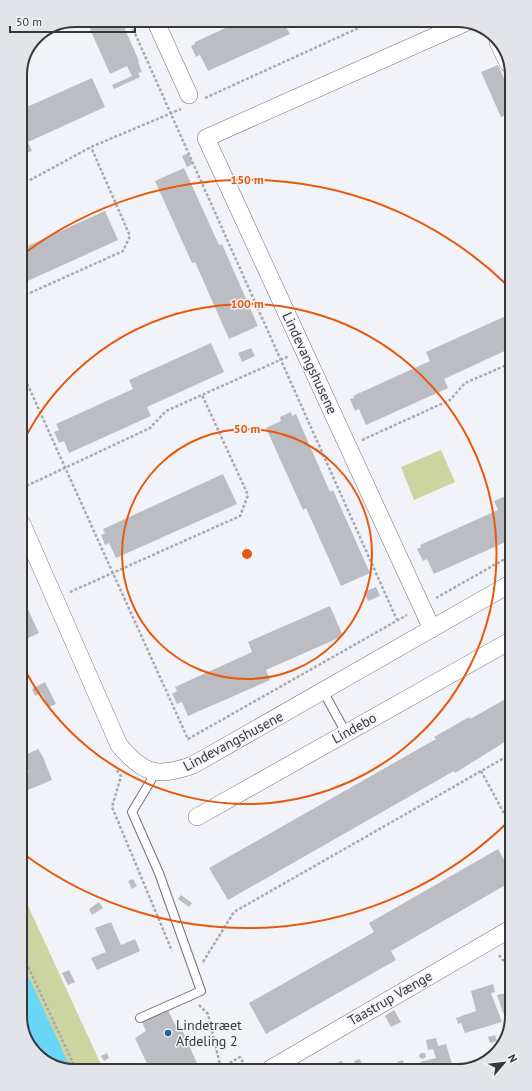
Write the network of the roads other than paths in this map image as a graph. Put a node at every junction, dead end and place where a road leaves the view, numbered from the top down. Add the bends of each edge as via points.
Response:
1 (158, 27) edge
2 (456, 27) edge
3 (189, 95) dead end
4 (27, 536) edge
5 (505, 587) edge
6 (432, 629) junction
7 (505, 644) edge
8 (322, 691) junction
9 (346, 733) junction
10 (156, 772) junction
11 (197, 817) dead end
12 (505, 932) edge
13 (140, 1018) dead end
14 (279, 1064) edge

1 - 3 street
2 - 6 street, Lindevangshusene via 206,138
4 - 10 street, Lindevangshusene via 119,745 130,759 142,768
5 - 6 street, Lindevangshusene
6 - 8 street, Lindevangshusene
7 - 9 street, Lindebo
8 - 9 lane
8 - 10 street, Lindevangshusene via 193,765 174,772
9 - 11 street, Lindebo
10 - 13 lane via 132,812 159,873 201,991
12 - 14 street, Taastrup Vænge

